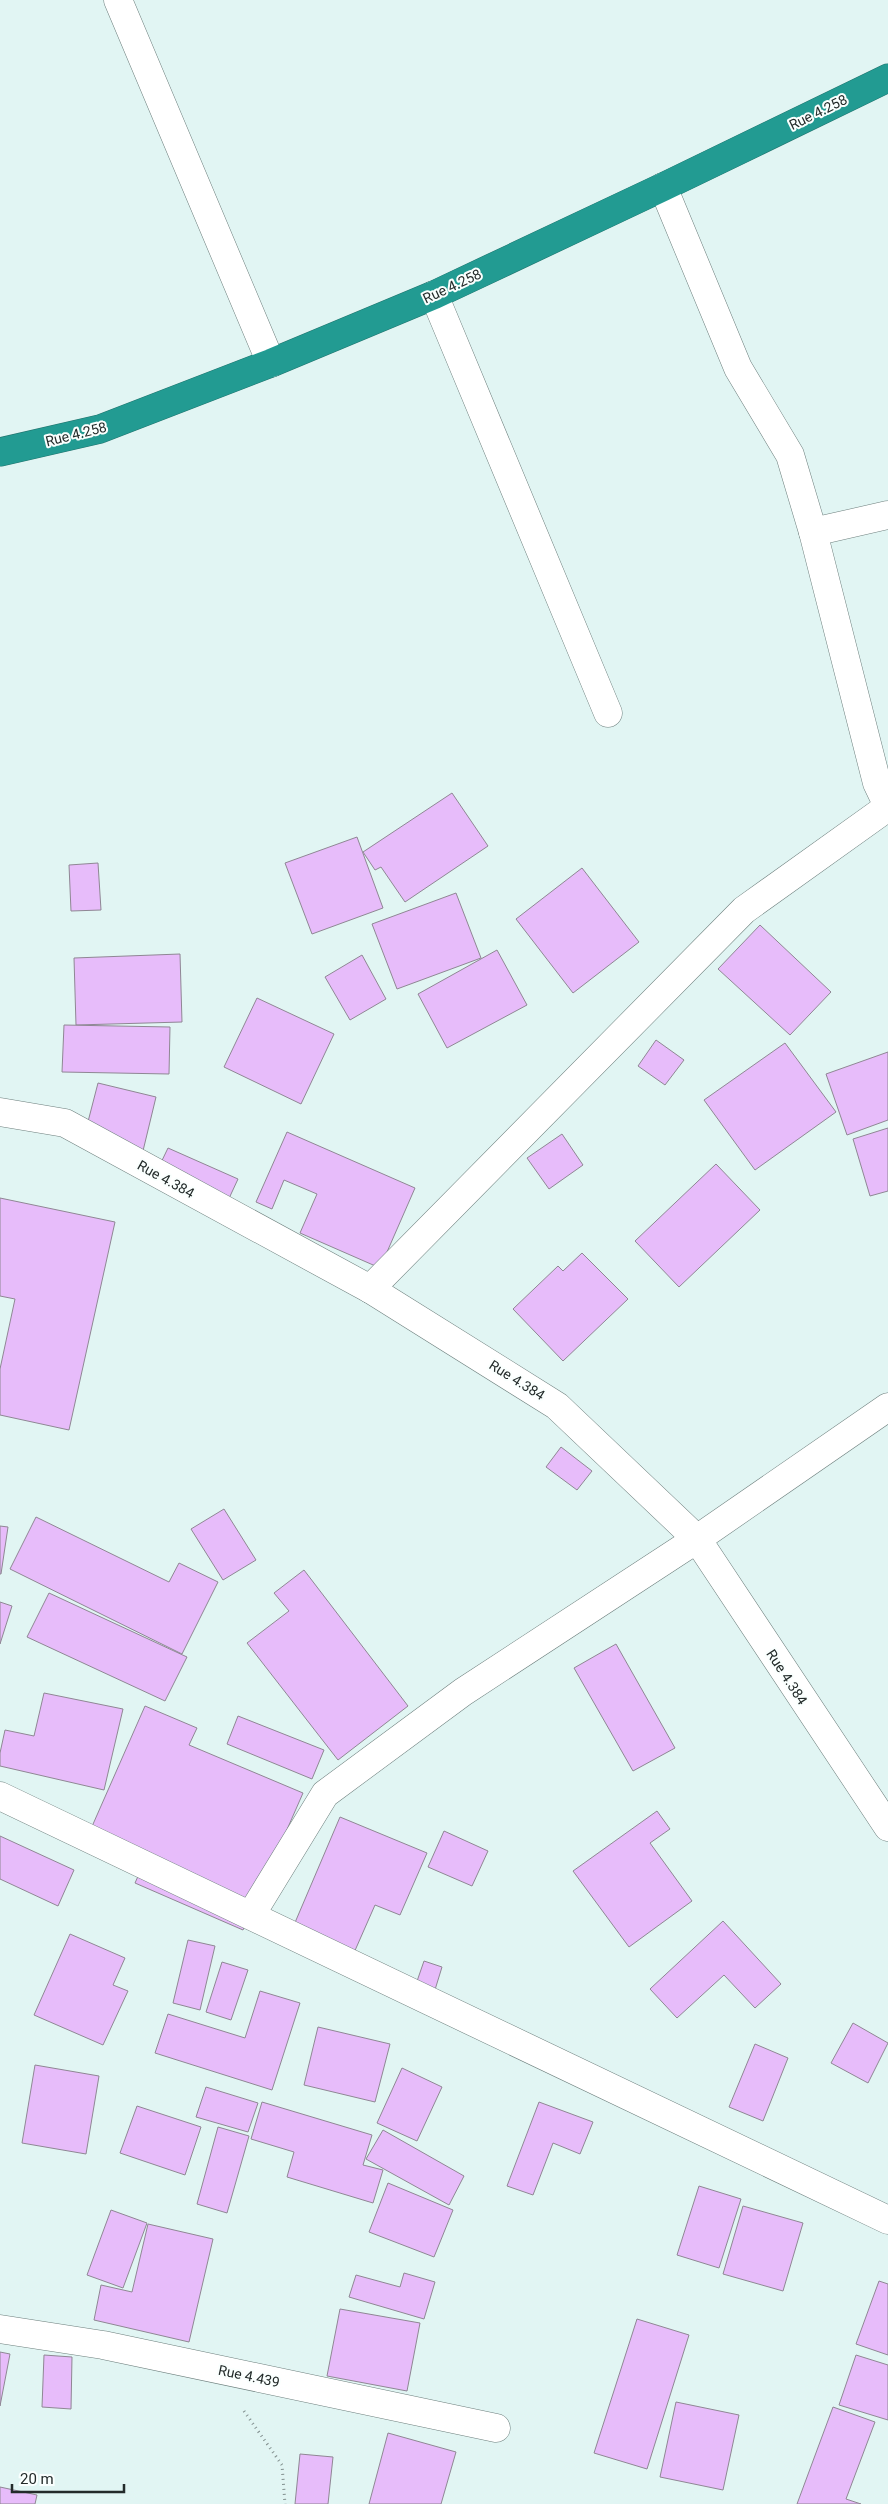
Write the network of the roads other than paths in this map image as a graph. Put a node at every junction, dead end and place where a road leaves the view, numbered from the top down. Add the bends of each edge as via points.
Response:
1 (118, 0) edge
2 (888, 78) edge
3 (664, 188) junction
4 (434, 295) junction
5 (271, 363) junction
6 (0, 452) edge
7 (888, 515) edge
8 (813, 532) junction
9 (608, 713) dead end
10 (888, 807) edge
11 (0, 1112) edge
12 (370, 1289) junction
13 (888, 1407) edge
14 (697, 1539) junction
15 (0, 1796) edge
16 (886, 1821) edge
17 (251, 1915) junction
18 (888, 2220) edge
19 (0, 2329) edge
20 (496, 2428) dead end

1 - 5 street
2 - 3 highway, Rue 4.258
3 - 4 highway, Rue 4.258
3 - 8 street via 738,368 790,455
4 - 5 highway, Rue 4.258
4 - 9 street
5 - 6 highway, Rue 4.258 via 100,429
7 - 8 street
8 - 10 street via 877,783
10 - 12 street via 744,910
11 - 12 street, Rue 4.384 via 65,1123
12 - 14 street, Rue 4.384 via 557,1406
13 - 14 street
14 - 16 street, Rue 4.384
14 - 17 street via 463,1692 325,1794
15 - 17 street
17 - 18 street
19 - 20 street, Rue 4.439 via 103,2345

